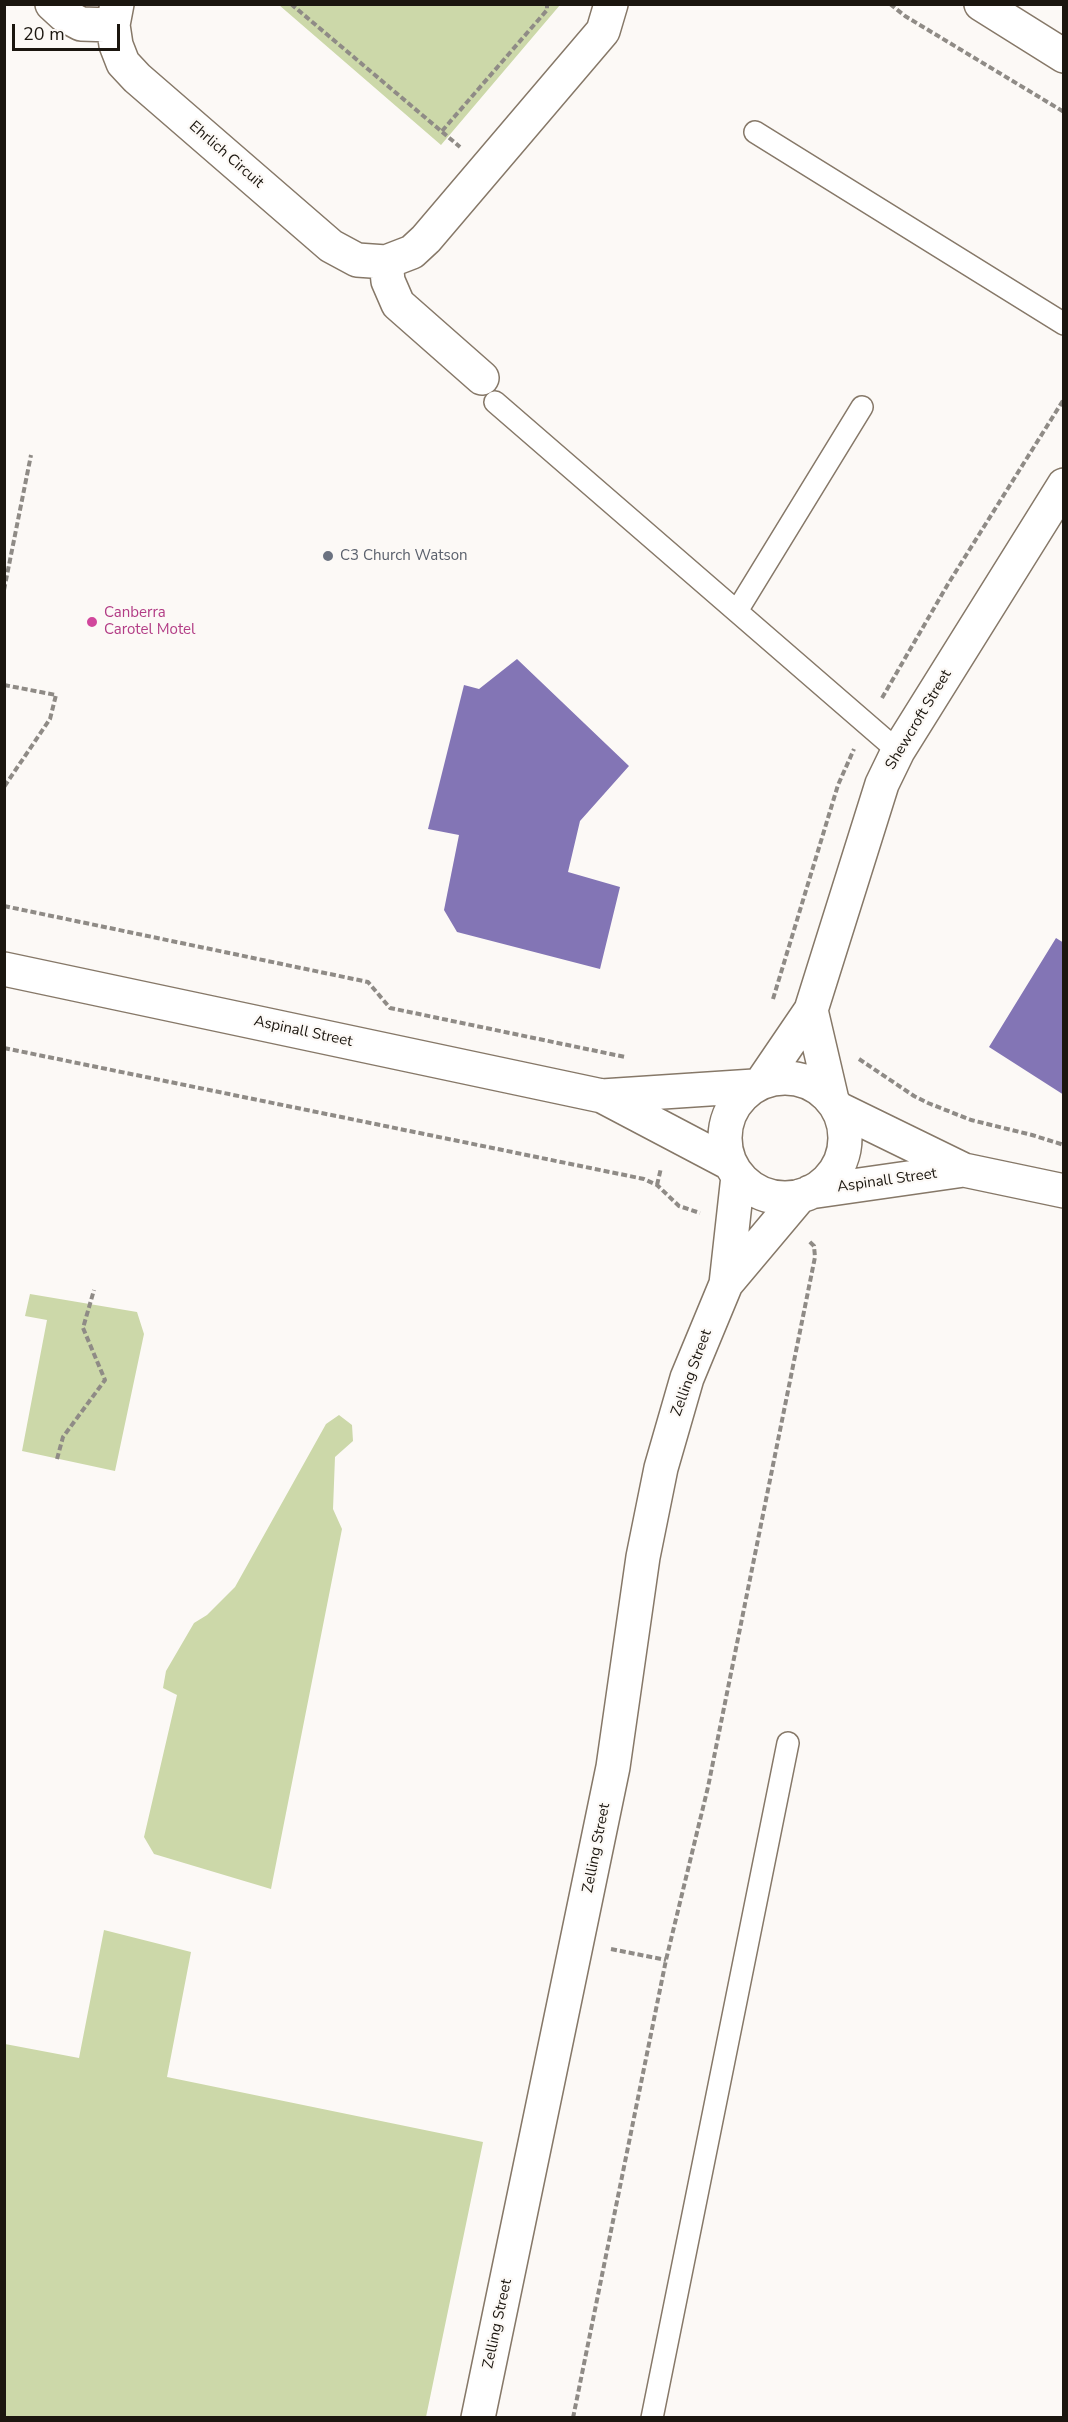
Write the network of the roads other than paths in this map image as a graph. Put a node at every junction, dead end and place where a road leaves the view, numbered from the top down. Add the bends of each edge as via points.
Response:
1 (52, 4) edge
2 (611, 4) edge
3 (981, 4) edge
4 (115, 15) edge
5 (1064, 56) edge
6 (755, 132) dead end
7 (386, 262) junction
8 (1064, 324) edge
9 (488, 390) joint
10 (862, 407) dead end
11 (1064, 485) edge
12 (737, 612) junction
13 (898, 751) junction
14 (4, 969) edge
15 (811, 1010) junction
16 (758, 1084) junction
17 (602, 1096) junction
18 (834, 1104) junction
19 (734, 1170) junction
20 (964, 1170) junction
21 (1064, 1191) edge
22 (805, 1194) junction
23 (726, 1284) junction
24 (788, 1743) dead end
25 (478, 2418) edge
26 (652, 2418) edge

1 - 4 street via 81,24
2 - 7 street, Ehrlich Circuit via 603,31 426,239 412,252
3 - 5 street
4 - 7 street, Ehrlich Circuit via 116,45 123,63 137,78 331,246 357,260
6 - 8 lane
7 - 9 street via 388,281 398,304
9 - 12 lane
10 - 12 lane
11 - 13 street, Shewcroft Street
12 - 13 lane
13 - 15 street, Shewcroft Street via 882,784
14 - 17 street, Aspinall Street
15 - 16 street, Shewcroft Street
15 - 18 street
16 - 17 street, Aspinall Street
16 - 18 street via 785,1078 802,1080 818,1088
16 - 19 street via 742,1095 725,1130 726,1151
17 - 19 street, Aspinall Street
18 - 20 street, Aspinall Street
18 - 22 street via 844,1128 844,1148 838,1167 825,1183
19 - 22 street via 748,1186 766,1195 786,1198
19 - 23 street, Zelling Street
20 - 21 street, Aspinall Street
20 - 22 street, Aspinall Street
22 - 23 street, Zelling Street
23 - 25 street, Zelling Street via 687,1378 661,1468 639,1580 613,1767
24 - 26 lane

